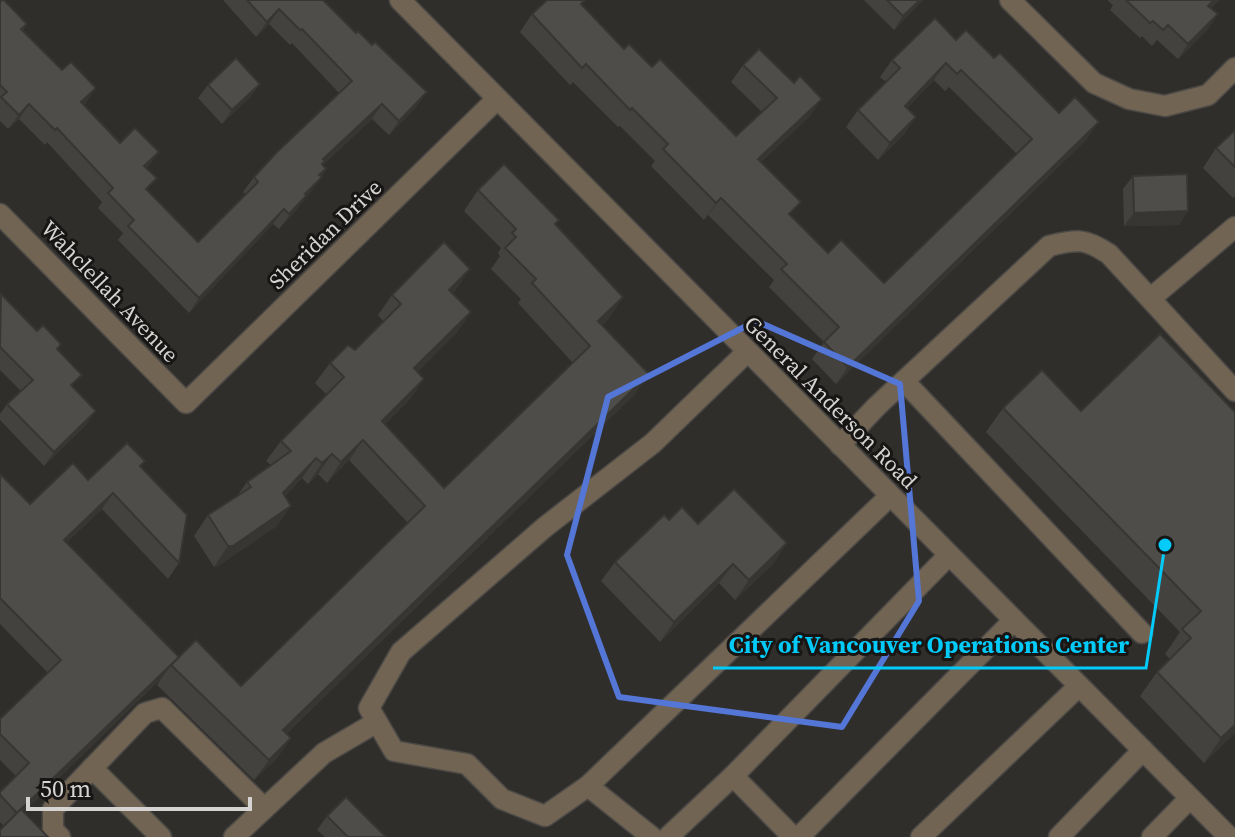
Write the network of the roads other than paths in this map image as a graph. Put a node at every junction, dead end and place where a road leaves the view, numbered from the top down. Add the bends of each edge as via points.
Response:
1 (400, 0) edge
2 (1010, 0) edge
3 (1235, 68) edge
4 (497, 99) junction
5 (0, 214) edge
6 (1235, 227) edge
7 (1151, 298) junction
8 (747, 352) junction
9 (904, 381) junction
10 (1235, 391) edge
11 (186, 403) joint
12 (840, 445) junction
13 (890, 496) junction
14 (949, 555) junction
15 (1014, 620) junction
16 (1142, 633) dead end
17 (1079, 686) junction
18 (377, 722) junction
19 (1143, 750) junction
20 (92, 768) junction
21 (733, 776) junction
22 (588, 786) junction
23 (1190, 798) junction
24 (264, 808) junction
25 (1220, 834) edge
26 (60, 837) edge
27 (161, 837) edge
28 (234, 837) edge
29 (652, 837) edge
30 (668, 837) edge
31 (796, 837) edge
32 (921, 837) edge
33 (1059, 837) edge
34 (1152, 837) edge

1 - 4 street, General Anderson Road
2 - 3 street via 1094,83 1129,99 1165,106 1208,95
4 - 8 street, General Anderson Road
4 - 11 street, Sheridan Drive
5 - 11 street, Wahclellah Avenue
6 - 7 street
7 - 9 street via 1092,243 1049,246
7 - 10 street
8 - 12 street, General Anderson Road
8 - 18 street via 653,443 545,527 401,652 369,708
9 - 12 street
9 - 16 street
12 - 13 street, General Anderson Road
13 - 14 street, General Anderson Road
13 - 22 street
14 - 15 street, General Anderson Road
14 - 21 street
15 - 17 street, General Anderson Road
15 - 31 street
17 - 19 street, General Anderson Road
17 - 32 street
18 - 22 street via 394,751 467,764 502,799 545,816
18 - 24 street via 324,753
19 - 23 street, General Anderson Road
19 - 33 street
20 - 24 street via 145,713 162,708
20 - 26 street via 53,809 53,830
20 - 27 street
21 - 30 street
21 - 31 street
22 - 29 street
23 - 25 street, General Anderson Road
23 - 34 street
24 - 28 street

